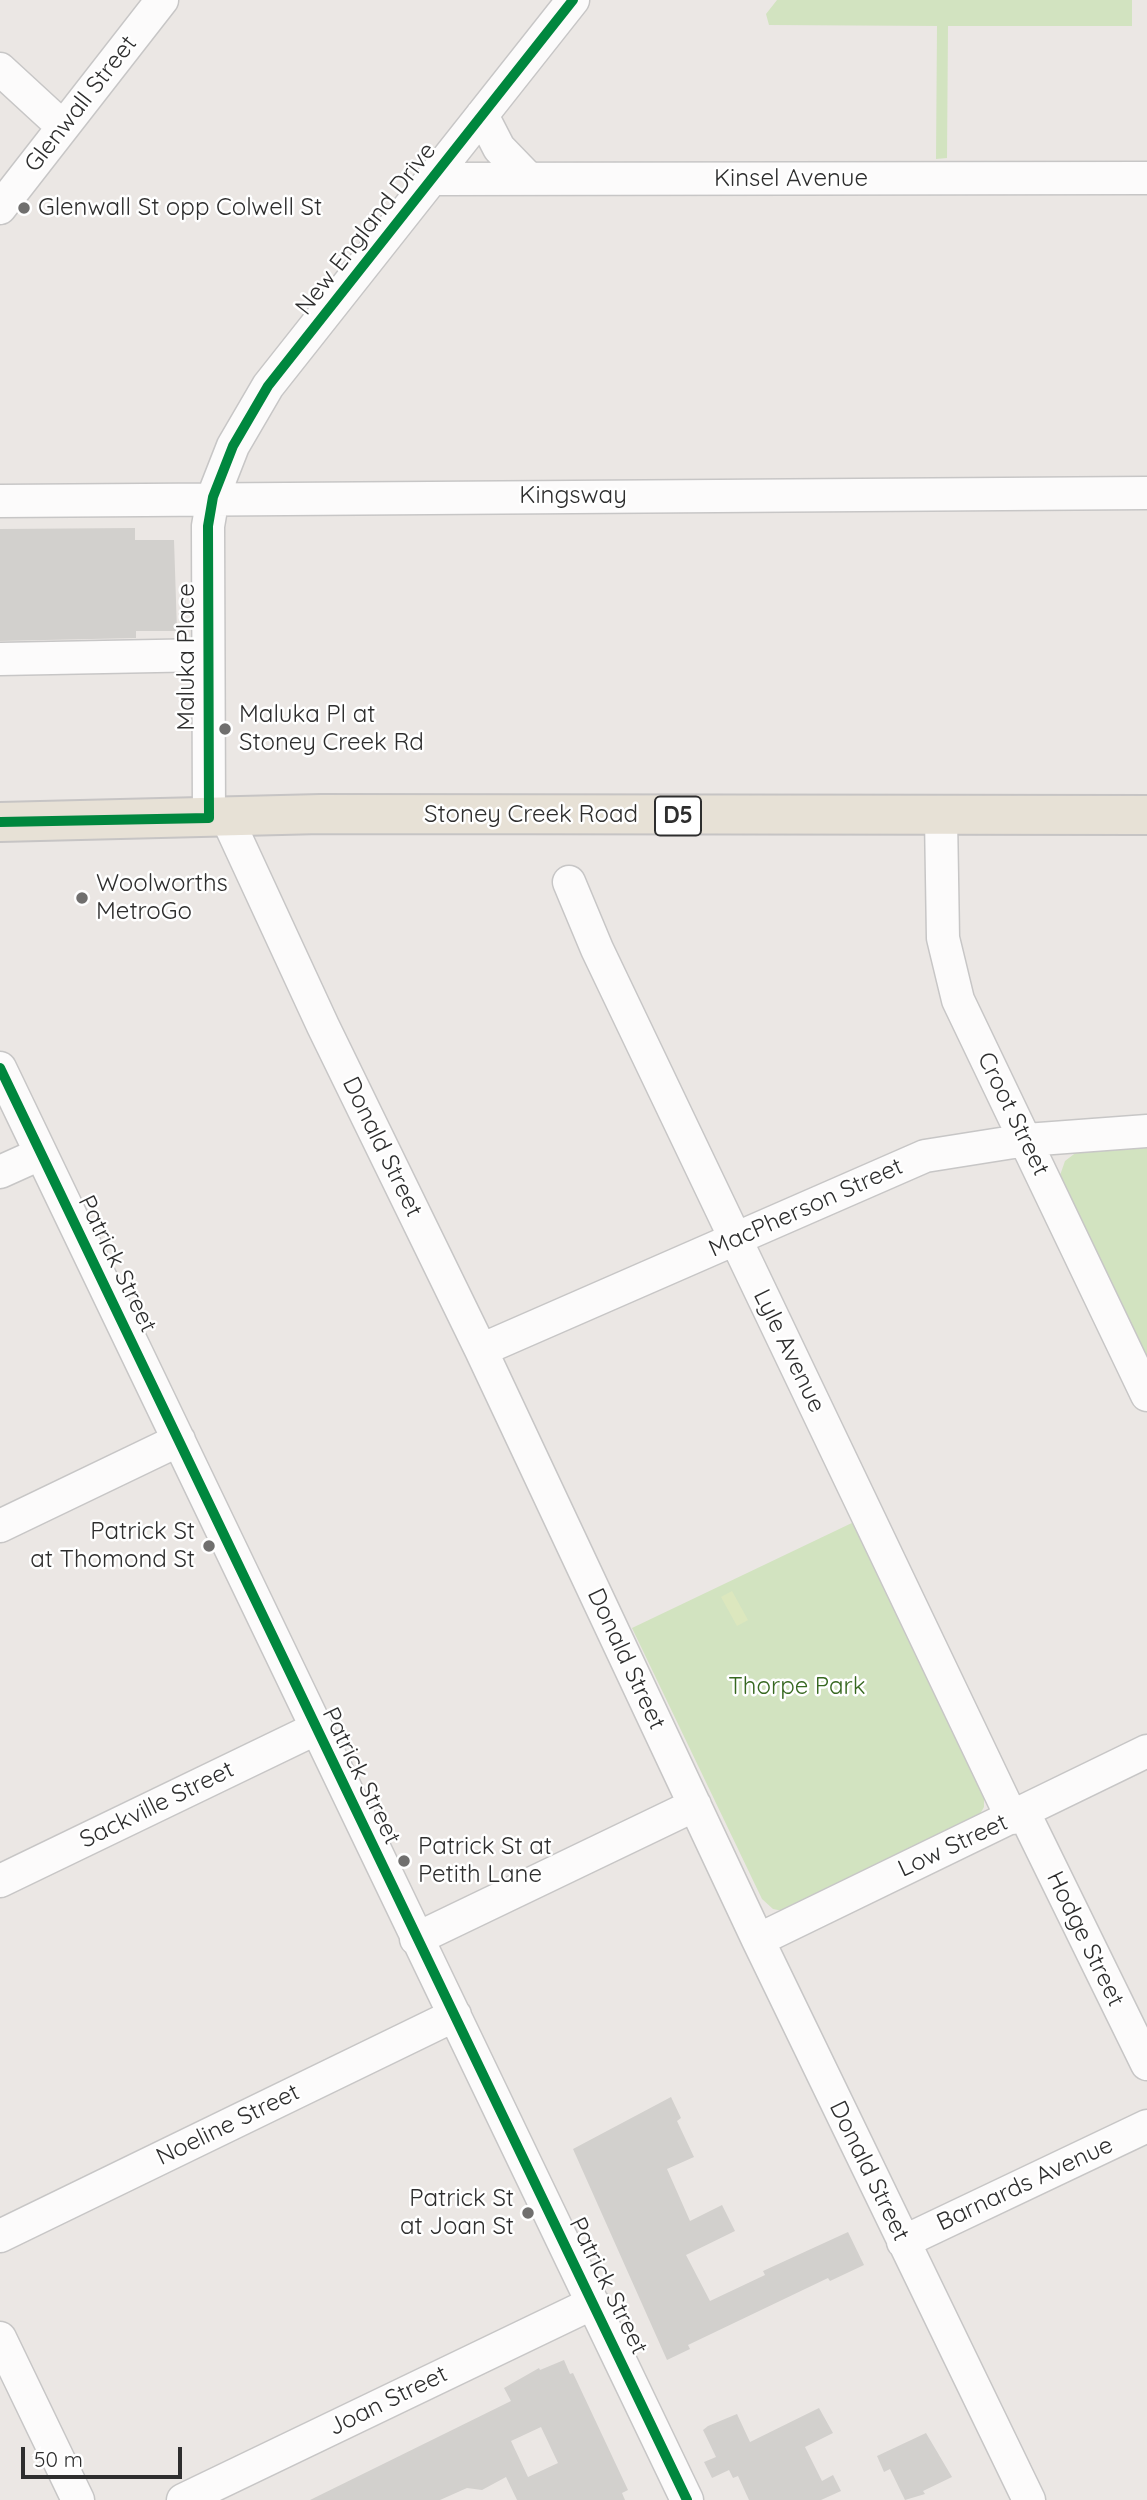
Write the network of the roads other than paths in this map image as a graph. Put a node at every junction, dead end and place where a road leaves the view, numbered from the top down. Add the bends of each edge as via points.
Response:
1 (162, 0) edge
2 (573, 0) edge
3 (0, 69) edge
4 (482, 115) junction
5 (63, 127) junction
6 (1147, 178) edge
7 (434, 179) junction
8 (528, 179) junction
9 (0, 208) edge
10 (1147, 493) edge
11 (213, 497) junction
12 (0, 501) edge
13 (208, 656) junction
14 (0, 659) edge
15 (1147, 815) edge
16 (218, 817) junction
17 (941, 817) junction
18 (0, 822) edge
19 (569, 882) dead end
20 (0, 1068) edge
21 (1147, 1131) edge
22 (1026, 1140) junction
23 (40, 1154) junction
24 (0, 1172) edge
25 (736, 1239) junction
26 (481, 1350) junction
27 (1147, 1395) edge
28 (179, 1440) junction
29 (0, 1526) edge
30 (315, 1729) junction
31 (1147, 1751) edge
32 (695, 1805) junction
33 (1018, 1816) junction
34 (0, 1881) edge
35 (416, 1939) junction
36 (758, 1940) junction
37 (455, 2015) junction
38 (1147, 2064) edge
39 (1147, 2126) edge
40 (0, 2236) edge
41 (903, 2242) junction
42 (593, 2303) junction
43 (0, 2338) edge
44 (78, 2500) edge
45 (183, 2500) edge
46 (687, 2500) edge
47 (1029, 2500) edge

1 - 5 street, Glenwall Street
2 - 4 street, New England Drive
3 - 5 street
4 - 7 street, New England Drive
4 - 8 street via 499,148
5 - 9 street, Glenwall Street
6 - 8 street, Kinsel Avenue
7 - 8 street, Kinsel Avenue
7 - 11 street, New England Drive via 268,386 233,446
10 - 11 street, Kingsway
11 - 12 street, Kingsway
11 - 13 street, Maluka Place via 208,530
13 - 14 street
13 - 16 street, Maluka Place
15 - 17 main road, Stoney Creek Road / D5
16 - 17 main road, Stoney Creek Road / D5
16 - 18 main road, Stoney Creek Road / D5
16 - 26 street, Donald Street
17 - 22 street, Croot Street via 943,938 949,971 958,1000
19 - 25 street, Lyle Avenue
20 - 23 street, Patrick Street
21 - 22 street, MacPherson Street
22 - 25 street, MacPherson Street via 925,1156
22 - 27 street, Croot Street
23 - 24 street
23 - 28 street, Patrick Street
25 - 26 street, MacPherson Street
25 - 33 street, Lyle Avenue
26 - 32 street, Donald Street
28 - 29 street
28 - 30 street, Patrick Street
30 - 34 street, Sackville Street
30 - 35 street, Patrick Street
31 - 33 street, Low Street
32 - 35 street
32 - 36 street, Donald Street
33 - 36 street, Low Street
33 - 38 street, Hodge Street
35 - 37 street, Patrick Street
36 - 41 street, Donald Street
37 - 40 street, Noeline Street
37 - 42 street, Patrick Street
39 - 41 street, Barnards Avenue
41 - 47 street, Donald Street
42 - 45 street, Joan Street
42 - 46 street, Patrick Street
43 - 44 street

